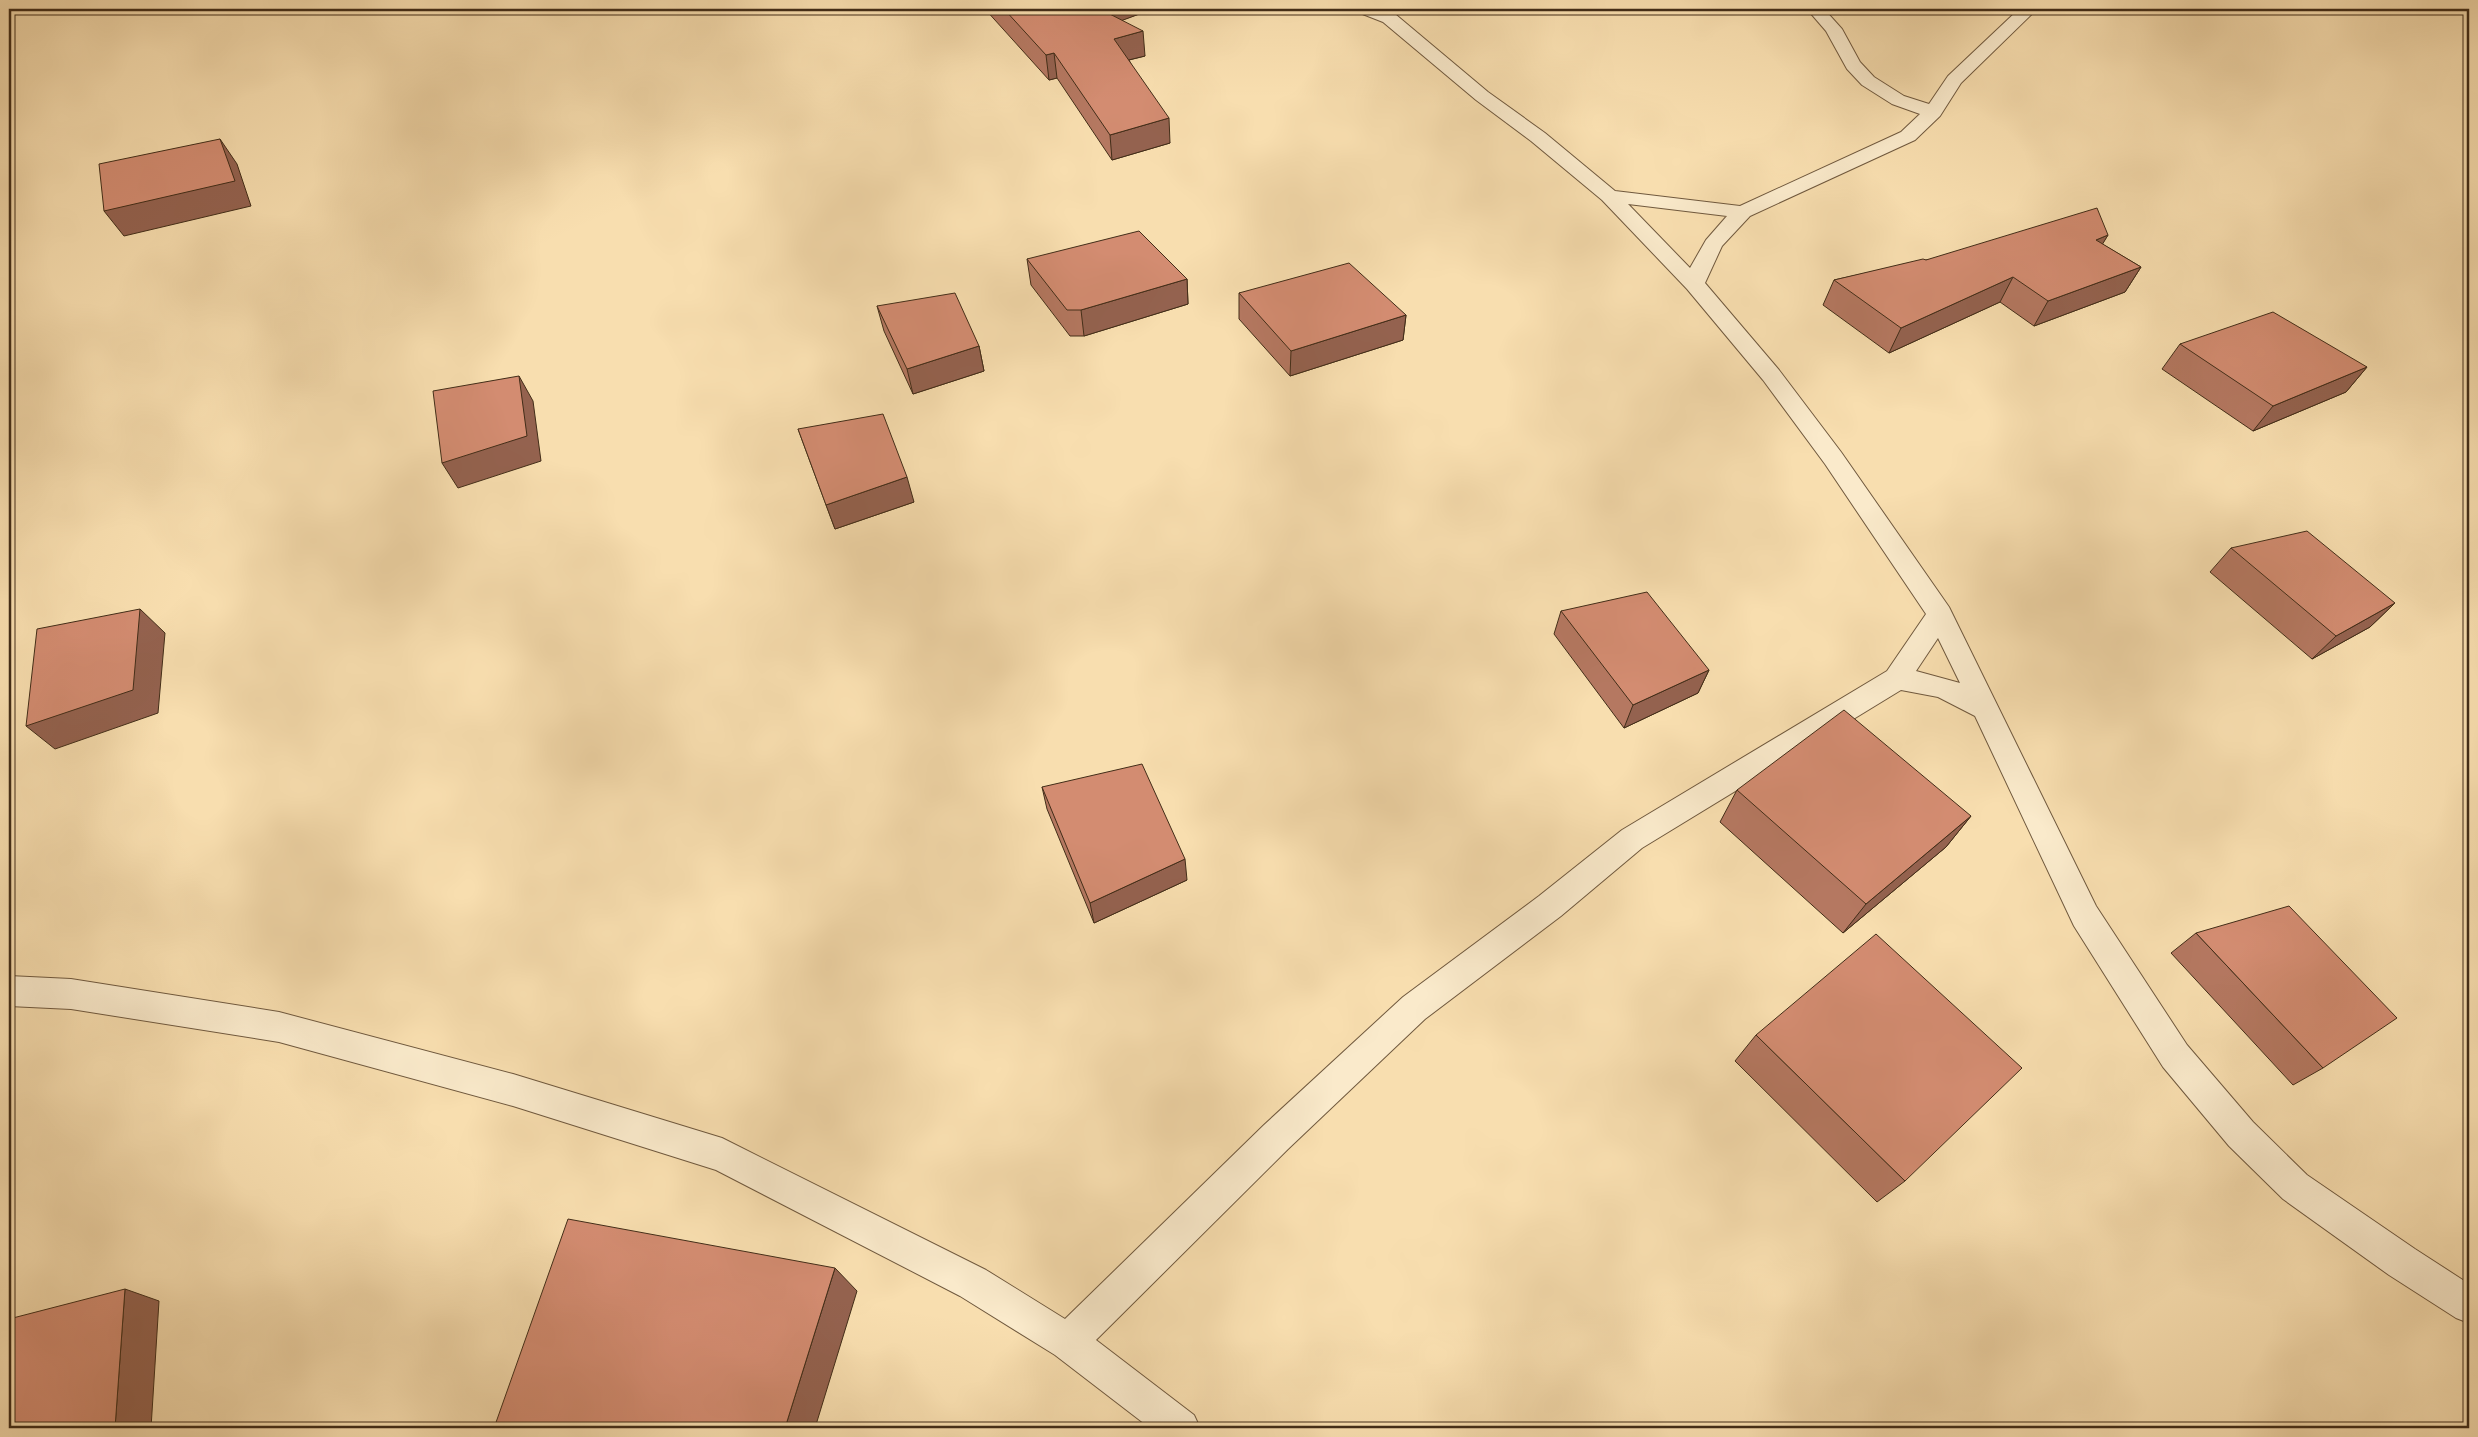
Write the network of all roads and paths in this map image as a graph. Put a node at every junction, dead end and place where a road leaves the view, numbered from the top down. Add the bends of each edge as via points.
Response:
1 (1366, 9) edge
2 (1814, 9) edge
3 (2029, 9) edge
4 (1933, 112) junction
5 (1608, 196) junction
6 (1743, 212) junction
7 (1694, 284) junction
8 (1940, 614) junction
9 (1897, 679) junction
10 (1985, 708) junction
11 (9, 991) edge
12 (2469, 1305) edge
13 (1068, 1342) junction
14 (1181, 1428) edge

1 - 5 street via 1389,18
2 - 4 street via 1833,29 1854,65 1868,81 1898,100
3 - 4 street via 1954,80
4 - 6 street via 1908,136
5 - 6 street
5 - 7 street
6 - 7 street via 1717,237
7 - 8 street via 1771,375 1828,451
8 - 9 street
8 - 10 street
9 - 10 street via 1954,690
9 - 13 street via 1632,839 1550,906 1414,1008 1276,1137
10 - 12 street via 2085,916 2175,1056 2242,1134 2295,1187
11 - 13 street via 71,994 279,1027 513,1090 722,1155 973,1283
13 - 14 street

